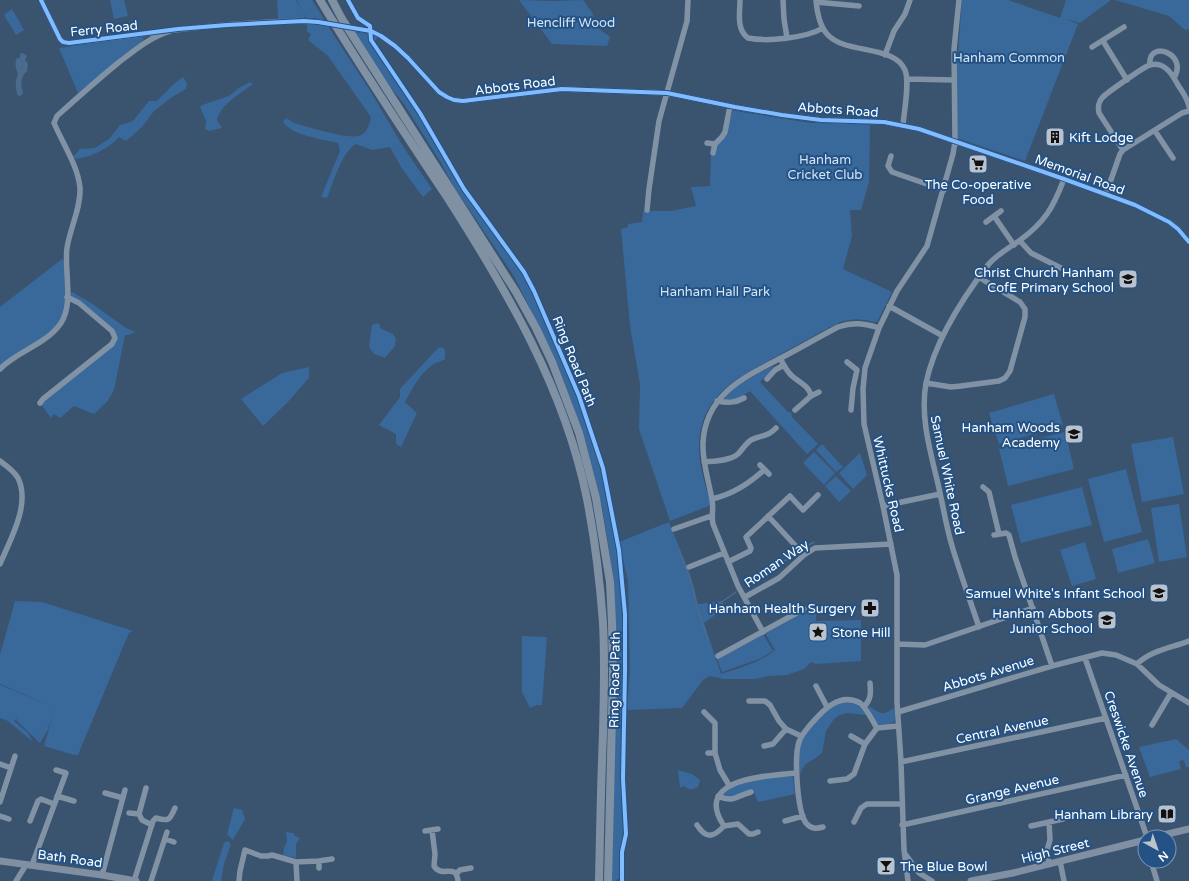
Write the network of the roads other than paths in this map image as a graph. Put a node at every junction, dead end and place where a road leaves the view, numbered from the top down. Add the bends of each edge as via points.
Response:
1 (41, 0) edge
2 (320, 0) edge
3 (332, 0) edge
4 (688, 0) edge
5 (740, 0) edge
6 (783, 0) edge
7 (910, 0) edge
8 (959, 0) edge
9 (816, 1) edge
10 (859, 6) dead end
11 (1124, 27) dead end
12 (823, 28) junction
13 (170, 30) junction
14 (144, 34) junction
15 (787, 38) junction
16 (1103, 41) junction
17 (145, 43) junction
18 (1092, 47) dead end
19 (885, 55) junction
20 (1150, 65) junction
21 (1174, 78) junction
22 (907, 79) junction
23 (954, 80) junction
24 (1127, 80) junction
25 (667, 93) junction
26 (730, 106) junction
27 (1189, 107) edge
28 (1189, 111) edge
29 (903, 125) junction
30 (1155, 130) junction
31 (955, 142) junction
32 (707, 143) dead end
33 (715, 144) junction
34 (1123, 150) junction
35 (713, 154) dead end
36 (890, 156) dead end
37 (1173, 158) dead end
38 (1064, 179) junction
39 (944, 190) junction
40 (1106, 194) junction
41 (647, 210) dead end
42 (1001, 211) dead end
43 (994, 216) junction
44 (986, 222) dead end
45 (1020, 241) junction
46 (1189, 242) edge
47 (1014, 245) junction
48 (1061, 268) dead end
49 (980, 278) junction
50 (67, 297) junction
51 (890, 306) junction
52 (879, 328) junction
53 (943, 336) junction
54 (780, 358) junction
55 (847, 362) dead end
56 (784, 365) junction
57 (0, 369) edge
58 (767, 379) dead end
59 (926, 383) junction
60 (853, 388) junction
61 (863, 389) junction
62 (819, 392) dead end
63 (811, 396) junction
64 (744, 398) dead end
65 (717, 401) junction
66 (40, 403) dead end
67 (796, 410) dead end
68 (851, 410) dead end
69 (776, 428) dead end
70 (0, 461) edge
71 (704, 462) junction
72 (769, 474) dead end
73 (983, 486) dead end
74 (940, 494) junction
75 (818, 495) dead end
76 (712, 499) junction
77 (883, 506) junction
78 (711, 516) junction
79 (768, 516) junction
80 (674, 528) dead end
81 (892, 544) junction
82 (724, 553) junction
83 (804, 555) junction
84 (728, 562) junction
85 (0, 564) edge
86 (689, 567) dead end
87 (745, 598) junction
88 (1033, 608) junction
89 (804, 609) dead end
90 (979, 627) junction
91 (763, 632) junction
92 (1189, 641) edge
93 (897, 644) junction
94 (718, 656) dead end
95 (1085, 658) junction
96 (1136, 664) junction
97 (1052, 666) junction
98 (870, 684) dead end
99 (816, 686) dead end
100 (1171, 693) junction
101 (749, 701) dead end
102 (1189, 704) edge
103 (827, 707) junction
104 (864, 707) junction
105 (704, 712) dead end
106 (898, 712) junction
107 (1106, 718) junction
108 (1152, 725) dead end
109 (898, 726) junction
110 (877, 728) junction
111 (786, 729) junction
112 (801, 736) junction
113 (851, 736) dead end
114 (865, 744) junction
115 (764, 746) dead end
116 (708, 753) dead end
117 (715, 753) junction
118 (15, 756) dead end
119 (902, 762) junction
120 (0, 764) edge
121 (11, 768) junction
122 (56, 770) dead end
123 (796, 773) junction
124 (1126, 775) junction
125 (830, 782) dead end
126 (729, 785) junction
127 (146, 788) dead end
128 (125, 790) dead end
129 (751, 792) dead end
130 (105, 793) dead end
131 (1, 794) edge
132 (57, 796) junction
133 (718, 796) junction
134 (123, 798) junction
135 (74, 801) dead end
136 (0, 802) edge
137 (54, 804) junction
138 (902, 804) junction
139 (175, 808) dead end
140 (129, 813) dead end
141 (139, 814) junction
142 (0, 816) edge
143 (803, 816) junction
144 (9, 819) dead end
145 (1063, 819) dead end
146 (30, 821) dead end
147 (785, 821) dead end
148 (854, 822) dead end
149 (1049, 822) junction
150 (152, 825) junction
151 (697, 825) dead end
152 (902, 825) junction
153 (724, 826) junction
154 (1031, 826) dead end
155 (823, 827) dead end
156 (1144, 829) edge
157 (1189, 829) edge
158 (425, 830) dead end
159 (167, 832) dead end
160 (758, 832) dead end
161 (1177, 832) edge
162 (165, 839) junction
163 (174, 842) dead end
164 (1137, 842) edge
165 (904, 850) junction
166 (332, 859) dead end
167 (319, 861) junction
168 (1060, 861) junction
169 (0, 862) edge
170 (296, 862) junction
171 (1049, 864) junction
172 (29, 865) junction
173 (319, 868) dead end
174 (472, 868) dead end
175 (1153, 869) edge
176 (456, 874) junction
177 (104, 877) edge
178 (16, 881) edge
179 (135, 881) edge
180 (151, 881) edge
181 (239, 881) edge
182 (297, 881) edge
183 (458, 881) edge
184 (599, 881) edge
185 (608, 881) edge
186 (908, 881) edge
187 (932, 881) edge
188 (971, 881) edge
189 (1064, 881) edge
190 (1157, 881) edge

1 - 14 street, Ferry Road via 63,42
2 - 184 highway via 511,301 550,382 566,424 587,499 600,584 603,625
3 - 185 highway via 516,292 552,362 579,433 596,498 610,582 612,622
4 - 25 street via 687,22
5 - 15 street via 740,28 744,35 753,39
6 - 15 street
7 - 19 street
8 - 23 street, Whittucks Road
9 - 10 street
9 - 12 street via 818,17
11 - 16 street
12 - 15 street via 815,33
12 - 19 street via 834,40
13 - 14 street, Ferry Road
13 - 17 street
13 - 25 street, Abbots Road, bridge via 227,24 307,21 358,29 377,34 395,46 439,92 454,100 562,89
14 - 17 street, Ferry Road
16 - 18 street
16 - 24 street
17 - 50 street via 54,120 74,166 80,188 67,249
19 - 22 street via 900,63
20 - 21 street via 1160,65 1168,69
20 - 21 street via 1151,57 1155,53 1171,52 1180,62 1181,68
20 - 24 street
21 - 27 street via 1188,100
22 - 23 street
22 - 29 street
23 - 31 street, Whittucks Road
24 - 34 street via 1106,94 1098,106 1099,113
25 - 26 street, Abbots Road
25 - 41 street via 655,136
26 - 29 street, Abbots Road via 821,120
26 - 33 street via 725,132
28 - 30 street
29 - 31 street, Abbots Road
30 - 34 street
30 - 37 street
31 - 38 street, Memorial Road
31 - 39 street, Whittucks Road
32 - 33 street
33 - 35 street
34 - 40 street
36 - 39 street via 888,166 892,172
38 - 40 street, Memorial Road
38 - 45 street, Samuel White Road via 1051,210
39 - 51 street, Whittucks Road via 927,246
40 - 46 street, Memorial Road via 1169,222
42 - 43 street
43 - 44 street
43 - 47 street
45 - 47 street, Samuel White Road
45 - 48 street via 1030,253
47 - 49 street, Samuel White Road via 991,262
49 - 53 street, Samuel White Road via 964,299
49 - 59 street via 1020,302 1025,309 1010,371 999,381 951,387
50 - 57 street via 64,317 56,329
50 - 66 street via 79,303 112,332 115,338 112,344
51 - 52 street, Whittucks Road
51 - 53 street
52 - 54 street via 867,324 846,324
52 - 61 street, Whittucks Road via 865,368
53 - 59 street, Samuel White Road
54 - 56 street
54 - 65 street via 743,378 727,389
55 - 60 street via 857,370
56 - 58 street
56 - 63 street via 792,376 806,387
59 - 74 street, Samuel White Road via 924,426
60 - 61 street
60 - 68 street
61 - 77 street, Whittucks Road via 864,424
62 - 63 street
63 - 67 street
64 - 65 street via 737,402
65 - 71 street via 704,429
69 - 71 street via 772,433 749,441 735,456
70 - 85 street via 17,478 22,502 18,521
71 - 76 street
72 - 76 street via 762,467 749,483 726,496
73 - 88 street via 992,491 997,535 1009,535
74 - 77 street
74 - 90 street, Samuel White Road via 952,545
75 - 79 street via 803,510 790,496
76 - 78 street
77 - 81 street, Whittucks Road
78 - 80 street
78 - 82 street
79 - 83 street
79 - 84 street via 746,537 750,551
81 - 83 street, Roman Way via 816,548
81 - 93 street, Whittucks Road via 898,575
82 - 84 street
82 - 86 street
83 - 87 street, Roman Way via 779,578
84 - 87 street
87 - 91 street
88 - 90 street
88 - 97 street
89 - 91 street
90 - 93 street via 925,645
91 - 94 street
92 - 96 street via 1154,652
93 - 106 street, Whittucks Road
95 - 96 street, Abbots Avenue via 1109,654 1126,658
95 - 97 street, Abbots Avenue
95 - 107 street, Creswicke Avenue
96 - 100 street, Abbots Avenue
97 - 106 street, Abbots Avenue
98 - 104 street via 870,701
99 - 103 street
100 - 102 street, Abbots Avenue
100 - 108 street
101 - 111 street via 765,702 770,705
103 - 104 street via 843,700 853,701
103 - 112 street
104 - 110 street
105 - 117 street via 715,724
106 - 109 street, Whittucks Road
107 - 119 street, Central Avenue
107 - 124 street, Creswicke Avenue
109 - 110 street
109 - 119 street, Whittucks Road
110 - 114 street
111 - 112 street
111 - 115 street via 773,744
112 - 123 street via 798,743
113 - 114 street
114 - 125 street via 854,774 847,779
116 - 117 street
117 - 126 street via 720,770
118 - 121 street
119 - 138 street, Whittucks Road
120 - 121 street
121 - 131 street
122 - 132 street via 66,773
123 - 126 street via 759,776
123 - 143 street
124 - 152 street, Grange Avenue
124 - 156 street, Creswicke Avenue
126 - 133 street
127 - 141 street
128 - 134 street
129 - 133 street via 729,800
130 - 134 street
131 - 136 street
132 - 135 street
132 - 137 street
133 - 153 street via 715,808
134 - 177 street
137 - 146 street via 41,799 38,801
137 - 172 street
138 - 148 street via 867,804 861,808
138 - 152 street, Whittucks Road
139 - 150 street via 169,819 166,821 156,818
140 - 141 street
141 - 150 street via 142,820
142 - 144 street
143 - 147 street
143 - 155 street via 812,828
145 - 149 street
149 - 154 street
149 - 171 street
150 - 179 street
151 - 153 street via 707,835 718,833
152 - 165 street, Whittucks Road
153 - 160 street via 738,824 749,834
157 - 161 main road
158 - 176 street via 435,829 436,870 451,870
159 - 162 street
162 - 163 street
162 - 180 street
164 - 168 main road, High Street
165 - 186 street, Whittucks Road
165 - 187 street, Whittucks Road via 919,873
166 - 167 street
167 - 170 street
167 - 173 street
168 - 171 main road, High Street
168 - 189 street
169 - 172 main road, Bath Road
170 - 181 street via 272,855 261,856 245,850
170 - 182 street
171 - 188 main road, High Street
172 - 177 main road, Bath Road
172 - 178 street
174 - 176 street via 460,870
175 - 190 street
176 - 183 street
177 - 179 main road, Bath Road

